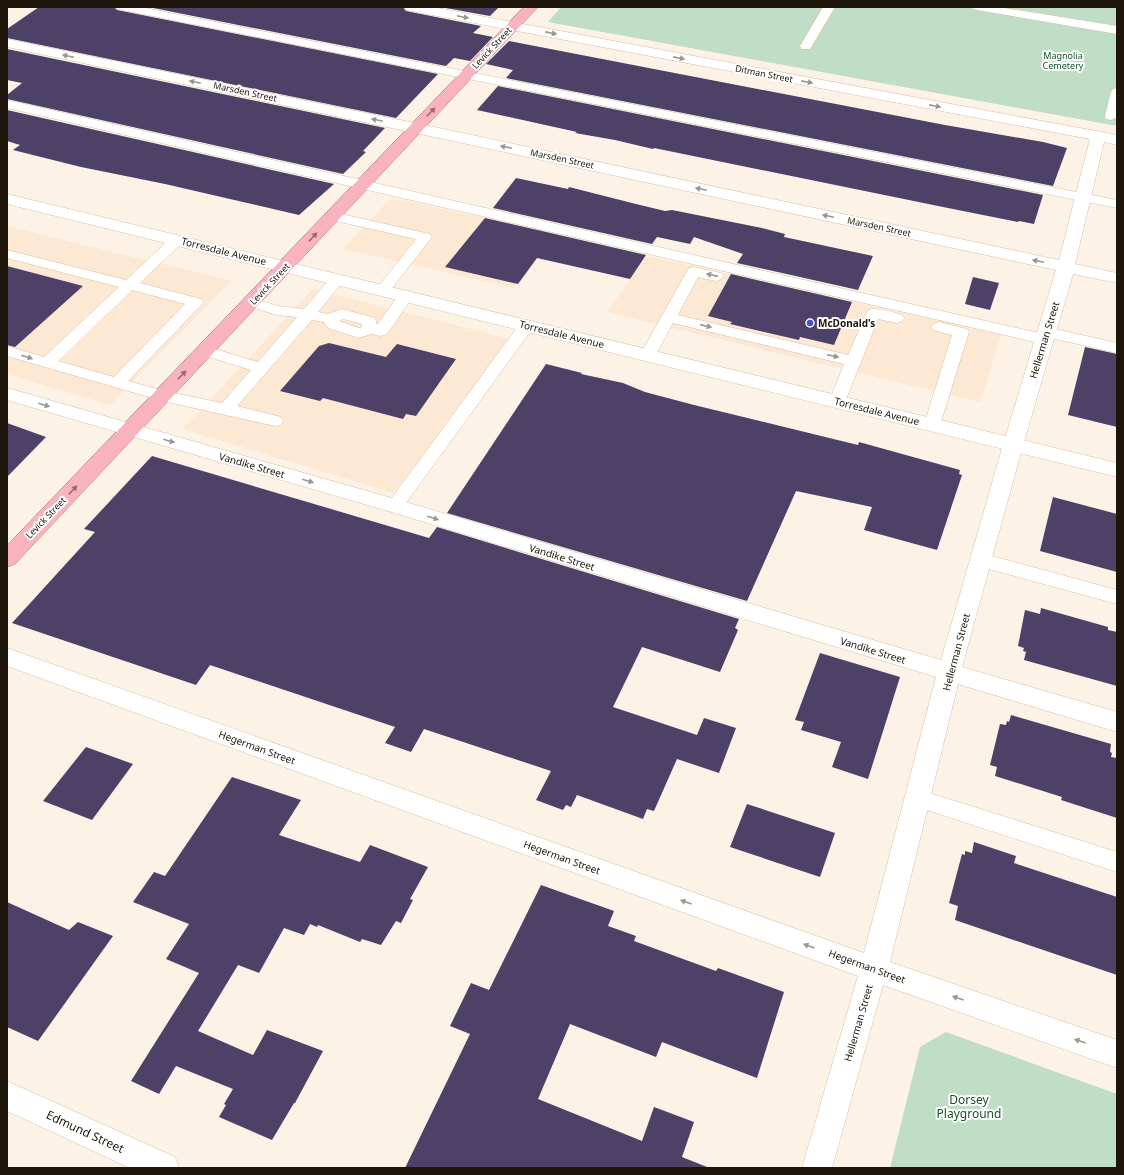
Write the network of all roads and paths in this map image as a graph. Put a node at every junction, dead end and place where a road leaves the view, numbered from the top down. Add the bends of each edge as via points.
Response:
1 (122, 7) edge
2 (411, 7) edge
3 (532, 7) edge
4 (829, 7) edge
5 (977, 7) edge
6 (513, 26) junction
7 (1117, 30) edge
8 (7, 43) edge
9 (806, 46) dead end
10 (468, 74) junction
11 (1117, 92) edge
12 (7, 104) edge
13 (1111, 116) dead end
14 (416, 128) junction
15 (1108, 139) edge
16 (363, 184) junction
17 (7, 198) edge
18 (1083, 198) junction
19 (1117, 204) edge
20 (332, 216) junction
21 (177, 240) junction
22 (7, 254) edge
23 (286, 266) junction
24 (1066, 267) junction
25 (1117, 278) edge
26 (337, 279) junction
27 (130, 285) junction
28 (383, 290) junction
29 (406, 295) junction
30 (252, 303) junction
31 (873, 312) junction
32 (308, 314) junction
33 (668, 317) junction
34 (526, 325) junction
35 (1045, 335) junction
36 (1117, 348) edge
37 (7, 351) edge
38 (205, 351) junction
39 (648, 355) junction
40 (854, 361) junction
41 (47, 363) junction
42 (262, 368) junction
43 (117, 383) junction
44 (7, 394) edge
45 (163, 396) junction
46 (837, 402) junction
47 (226, 409) junction
48 (275, 421) dead end
49 (932, 425) junction
50 (130, 430) junction
51 (1013, 445) junction
52 (1117, 470) edge
53 (395, 506) junction
54 (7, 559) edge
55 (981, 560) junction
56 (1117, 597) edge
57 (7, 657) edge
58 (949, 673) junction
59 (1117, 722) edge
60 (917, 798) junction
61 (1117, 862) edge
62 (874, 969) junction
63 (1117, 1054) edge
64 (7, 1096) edge
65 (164, 1168) edge
66 (817, 1168) edge

1 - 10 lane
2 -> 6 street, Ditman Street
3 - 6 highway, Levick Street
4 - 9 lane
5 - 7 lane
6 - 10 highway, Levick Street
6 -> 15 street, Ditman Street
14 -> 8 street, Marsden Street
14 -> 10 highway, Levick Street
10 - 18 lane
11 - 13 lane
12 - 16 lane
14 - 16 highway, Levick Street
24 -> 14 street, Marsden Street
15 - 18 street, Hellerman Street
16 - 20 highway, Levick Street
16 - 35 lane
17 - 21 street, Torresdale Avenue
18 - 19 lane
18 - 24 street, Hellerman Street
23 -> 20 highway, Levick Street
20 - 28 lane via 425,237
21 - 23 street, Torresdale Avenue
21 - 27 lane
22 - 27 lane
23 - 26 street, Torresdale Avenue
23 - 30 highway, Levick Street
24 - 25 street, Marsden Street
24 - 35 street, Hellerman Street
26 - 28 street, Torresdale Avenue
26 - 32 lane
27 - 41 lane
27 - 43 lane via 196,302
28 - 29 street, Torresdale Avenue
29 - 32 lane via 381,331 370,329 359,332 334,325 329,319
29 - 34 street, Torresdale Avenue
30 - 32 lane via 277,310
30 - 38 highway, Levick Street
31 -> 33 lane via 694,271
31 - 40 lane
31 - 49 lane via 961,332
32 - 42 lane
33 - 39 lane
33 -> 40 lane
34 - 39 street, Torresdale Avenue
34 - 53 lane
35 - 36 lane
35 - 51 street, Hellerman Street
37 -> 41 lane
38 - 42 lane
45 -> 38 highway, Levick Street
39 - 46 street, Torresdale Avenue
40 - 46 lane
41 - 43 lane
42 - 47 lane
43 - 45 lane
44 -> 50 street, Vandike Street
45 - 47 lane
45 - 50 highway, Levick Street
46 - 49 street, Torresdale Avenue
47 - 48 lane
49 - 51 street, Torresdale Avenue
50 -> 53 street, Vandike Street
54 -> 50 highway, Levick Street
51 - 52 street, Torresdale Avenue
51 - 55 street, Hellerman Street
53 -> 58 street, Vandike Street
55 - 56 lane
55 - 58 street, Hellerman Street
62 -> 57 street, Hegerman Street
58 - 59 street, Vandike Street
58 - 60 street, Hellerman Street
60 - 61 lane
60 - 62 street, Hellerman Street
63 -> 62 street, Hegerman Street
62 - 66 street, Hellerman Street
64 - 65 street, Edmund Street

